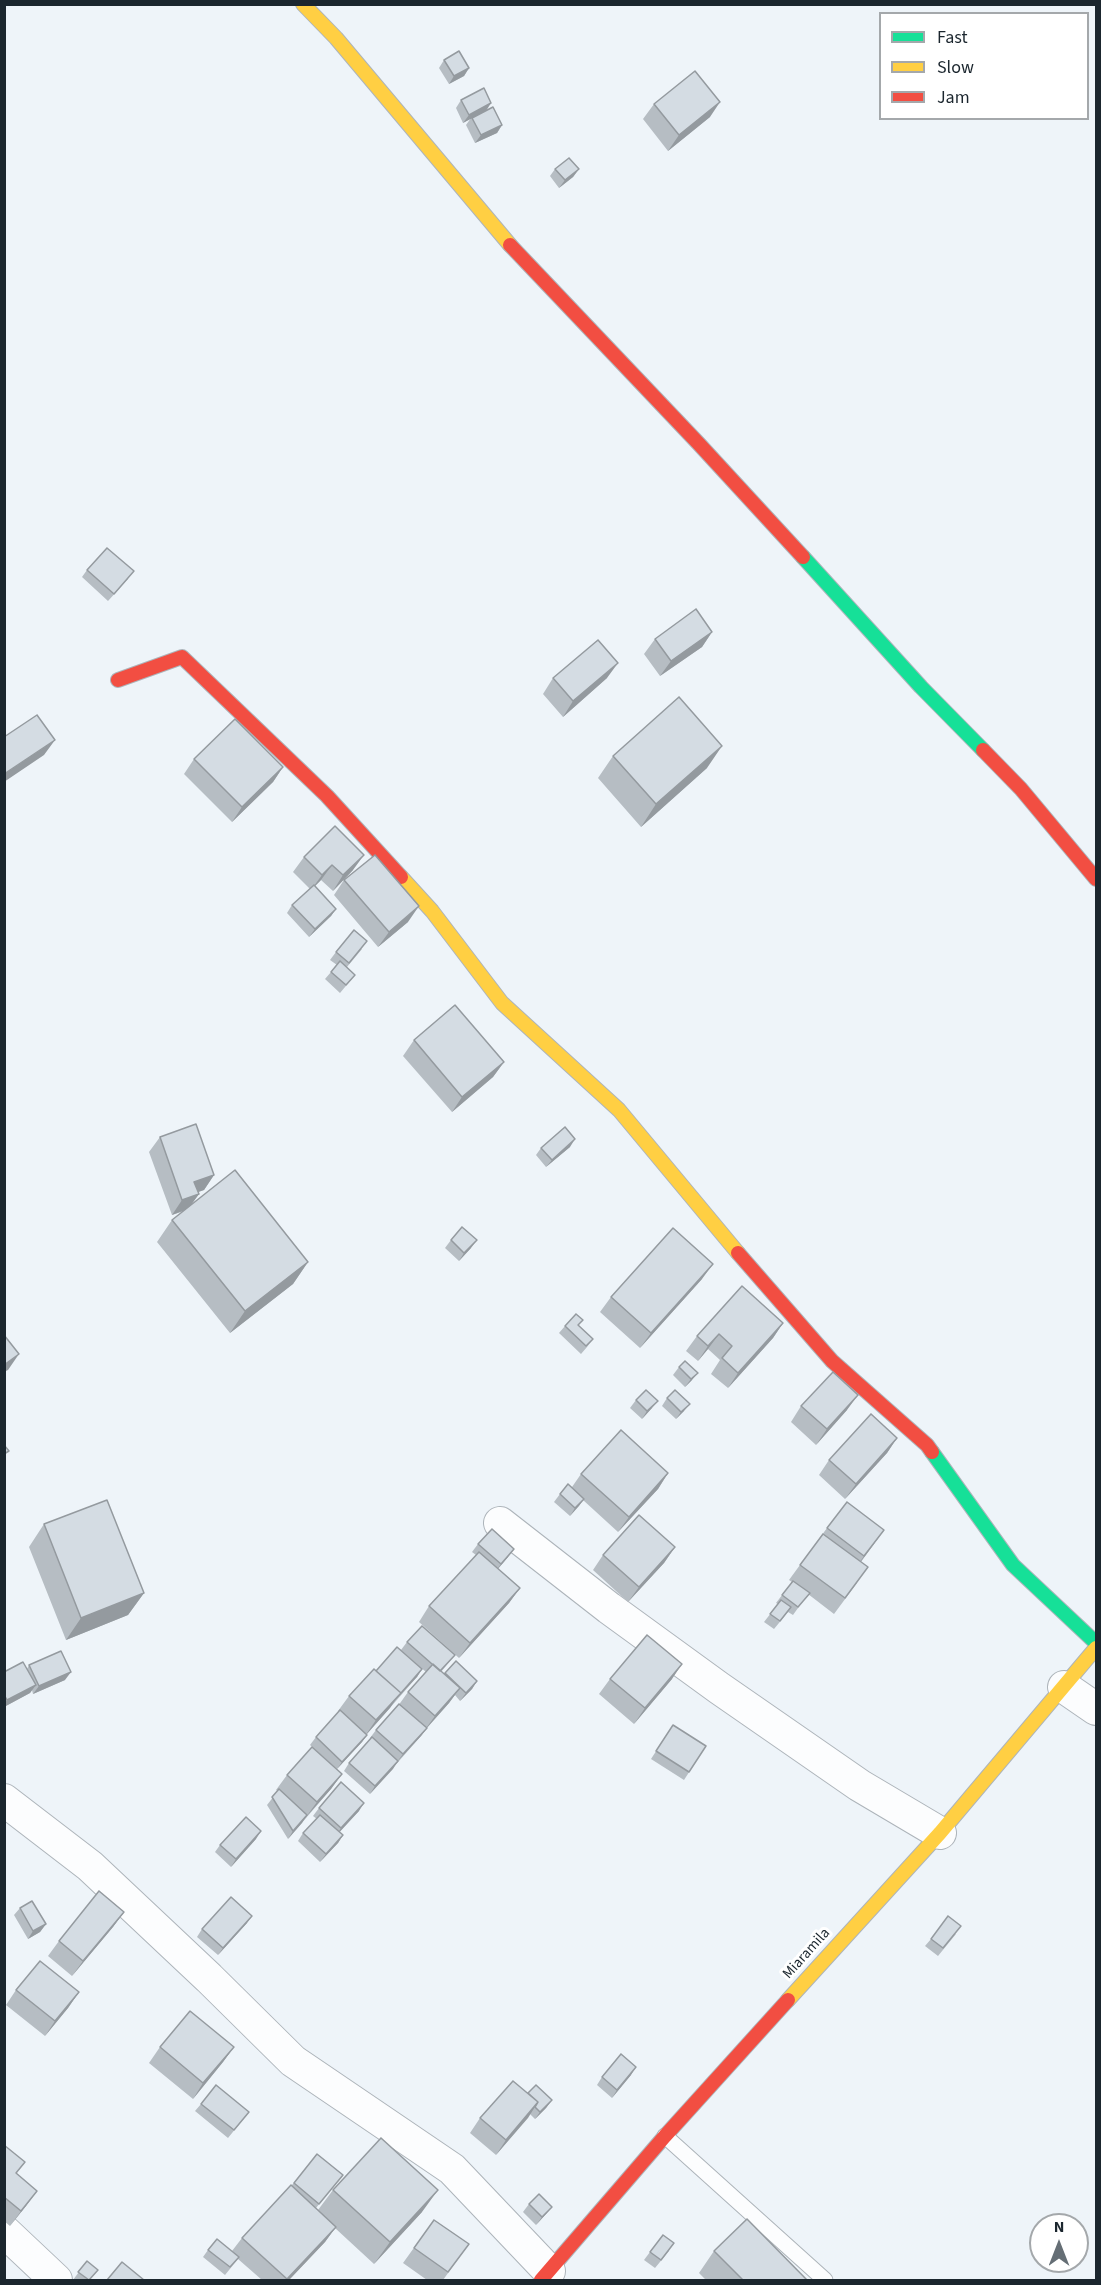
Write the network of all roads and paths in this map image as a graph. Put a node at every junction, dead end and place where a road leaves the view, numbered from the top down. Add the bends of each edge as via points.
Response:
1 (303, 4) edge
2 (118, 680) dead end
3 (1096, 879) edge
4 (500, 1523) dead end
5 (1096, 1643) edge
6 (1096, 1648) edge
7 (1064, 1687) junction
8 (1096, 1709) edge
9 (4, 1800) edge
10 (940, 1833) junction
11 (665, 2136) junction
12 (4, 2231) edge
13 (545, 2276) edge
14 (56, 2280) edge
15 (825, 2280) edge

1 - 3 street via 504,239 699,444 921,687 1021,789
2 - 5 street via 182,657 327,796 432,911 502,1004 619,1110 832,1361 927,1445 1013,1565
4 - 10 street via 719,1688 859,1785
6 - 7 street, Miaramila
7 - 8 street
7 - 10 street, Miaramila
9 - 13 street via 90,1866 293,2061 452,2169
10 - 11 street, Miaramila
11 - 13 street, Miaramila
11 - 15 lane
12 - 14 street

